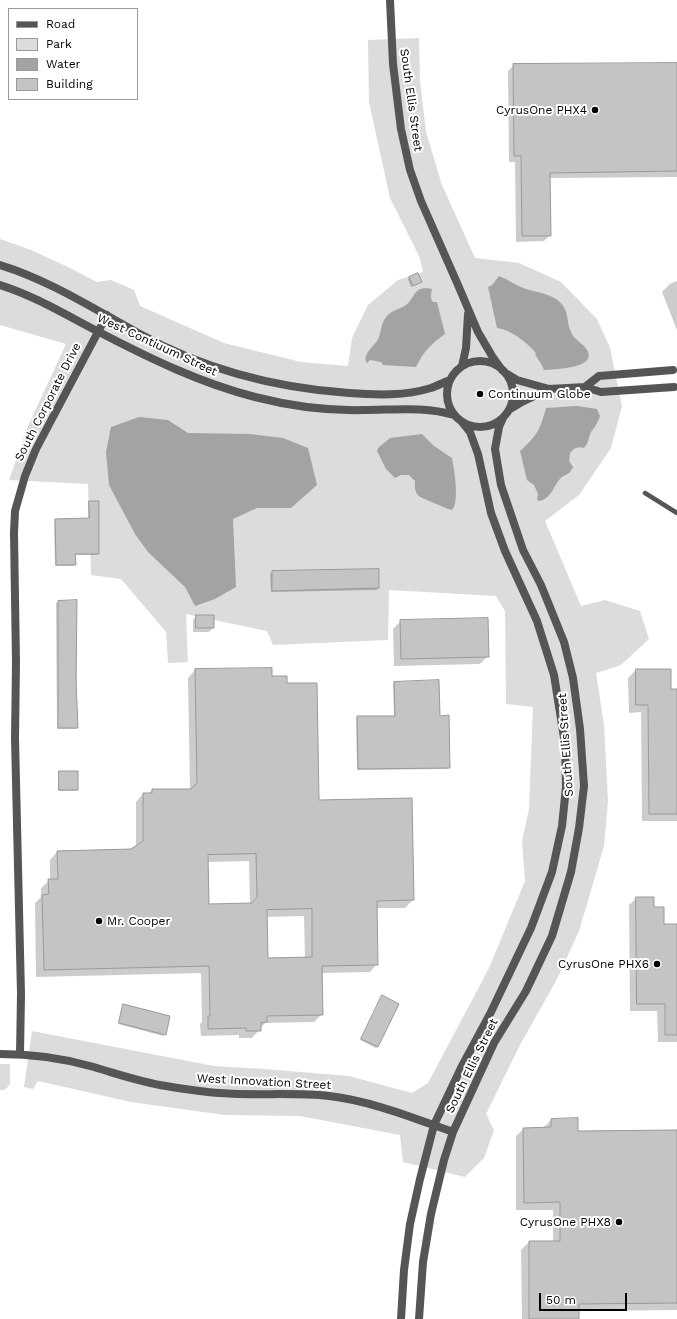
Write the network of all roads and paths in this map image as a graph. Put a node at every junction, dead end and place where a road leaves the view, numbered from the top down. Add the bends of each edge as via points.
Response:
1 (390, 0) edge
2 (0, 265) edge
3 (0, 285) edge
4 (468, 311) junction
5 (107, 315) junction
6 (98, 332) junction
7 (462, 366) junction
8 (673, 370) dead end
9 (504, 372) junction
10 (450, 380) junction
11 (585, 387) junction
12 (674, 387) dead end
13 (549, 389) junction
14 (510, 410) junction
15 (454, 415) junction
16 (503, 418) junction
17 (462, 422) junction
18 (645, 493) dead end
19 (677, 513) edge
20 (0, 1054) edge
21 (20, 1054) junction
22 (434, 1125) junction
23 (453, 1132) junction
24 (401, 1319) edge
25 (419, 1319) edge

1 - 4 street, South Ellis Street via 393,64 401,129 410,170 421,202
2 - 5 street, West Contiuum Street
3 - 6 street, West Contiuum Street via 34,299
4 - 7 street, South Ellis Street via 466,348
4 - 9 street, South Ellis Street via 492,356
5 - 6 street, South Corporate Drive
5 - 10 street, West Contiuum Street via 176,352 237,374 289,386 328,392 382,394 432,388
6 - 15 street, West Contiuum Street via 201,380 256,397 307,407 435,410
6 - 21 street, South Corporate Drive via 36,449 15,510
7 - 9 street via 483,361
7 - 10 street
8 - 11 street via 598,376
9 - 13 street via 517,380
9 - 14 street via 511,382 513,391
10 - 15 street via 447,398
11 - 12 street via 601,392
11 - 13 street
13 - 14 street
14 - 16 street
15 - 17 street
16 - 17 street via 483,427 472,427
16 - 23 street, South Ellis Street via 495,449 501,484 523,550 541,585 564,642 573,678 584,786 580,828 571,872 552,936 526,991 494,1043
17 - 22 street, South Ellis Street via 470,432 478,454 491,513 505,551 537,621 554,675 564,744 566,787 562,826 552,872 531,928
18 - 19 lane
20 - 21 street, West Innovation Street
21 - 22 street, West Innovation Street via 88,1065 157,1085 220,1093 329,1096 355,1101
22 - 23 street, West Innovation Street
22 - 24 street, South Ellis Street via 410,1224
23 - 25 street, South Ellis Street via 431,1214 423,1262

